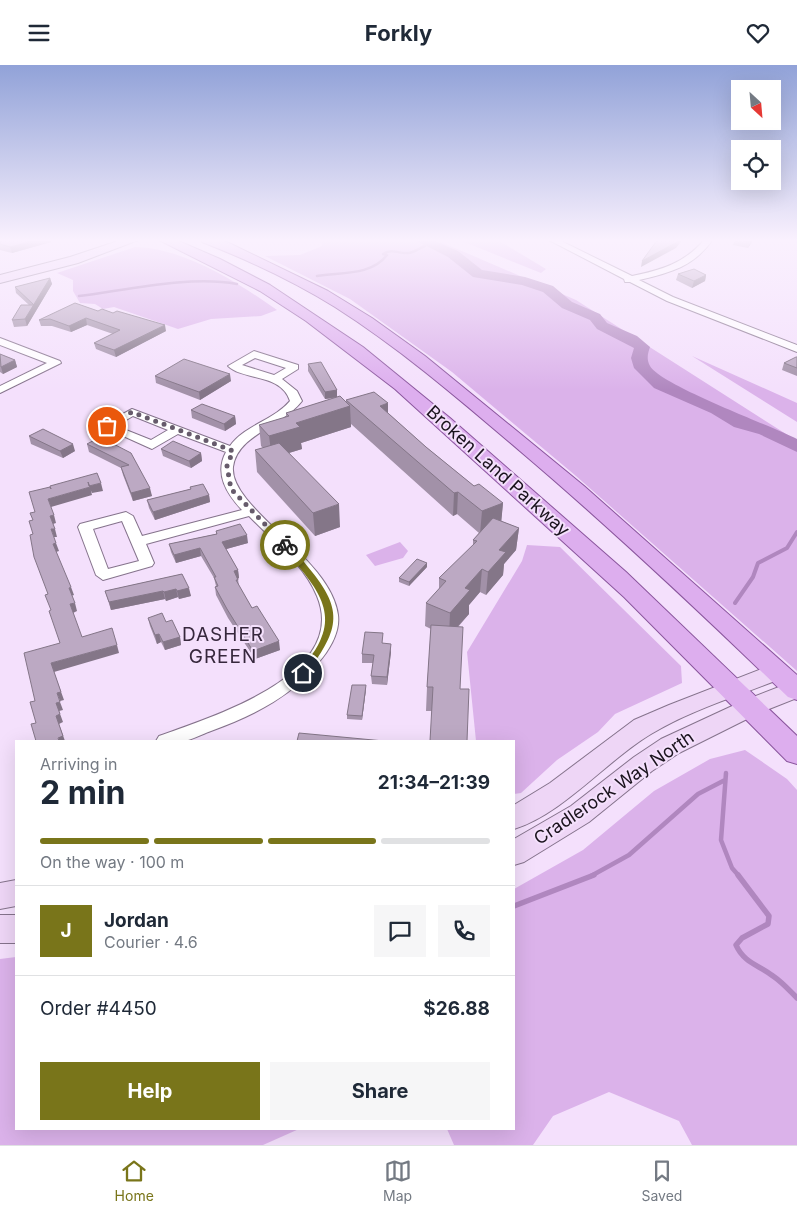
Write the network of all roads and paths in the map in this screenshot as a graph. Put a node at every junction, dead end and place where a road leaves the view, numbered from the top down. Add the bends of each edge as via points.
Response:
1 (268, 289) edge
2 (316, 289) edge
3 (649, 289) edge
4 (0, 341) edge
5 (797, 349) edge
6 (274, 380) dead end
7 (0, 390) edge
8 (177, 429) junction
9 (233, 451) junction
10 (252, 511) junction
11 (138, 542) junction
12 (777, 671) junction
13 (732, 688) junction
14 (797, 689) edge
15 (751, 707) junction
16 (168, 740) edge
17 (797, 753) edge
18 (515, 816) edge
19 (515, 852) edge
20 (15, 893) edge
21 (0, 895) edge
22 (0, 929) edge
23 (15, 929) edge

1 - 13 main road, Broken Land Parkway via 362,353 438,416 618,578
2 - 12 main road, Broken Land Parkway via 398,344 472,401 576,489
3 - 5 street
4 - 7 street via 56,363
6 - 9 street via 293,391 296,401 292,407 245,438
8 - 8 street via 132,412 107,426 152,445
8 - 9 street
9 - 10 street via 227,466 228,481 231,489
10 - 11 street
10 - 16 street via 316,581 329,610 329,630 303,673 274,696 238,714
11 - 11 street via 126,516 85,527 103,575 147,563
12 - 13 street, Cradlerock Way North
12 - 14 main road, Broken Land Parkway
13 - 15 main road, Broken Land Parkway
13 - 18 street, Cradlerock Way North via 643,727 559,791
14 - 15 street, Cradlerock Way North
15 - 17 main road, Broken Land Parkway
15 - 19 street, Cradlerock Way North via 670,746 580,814
20 - 21 street
22 - 23 street

